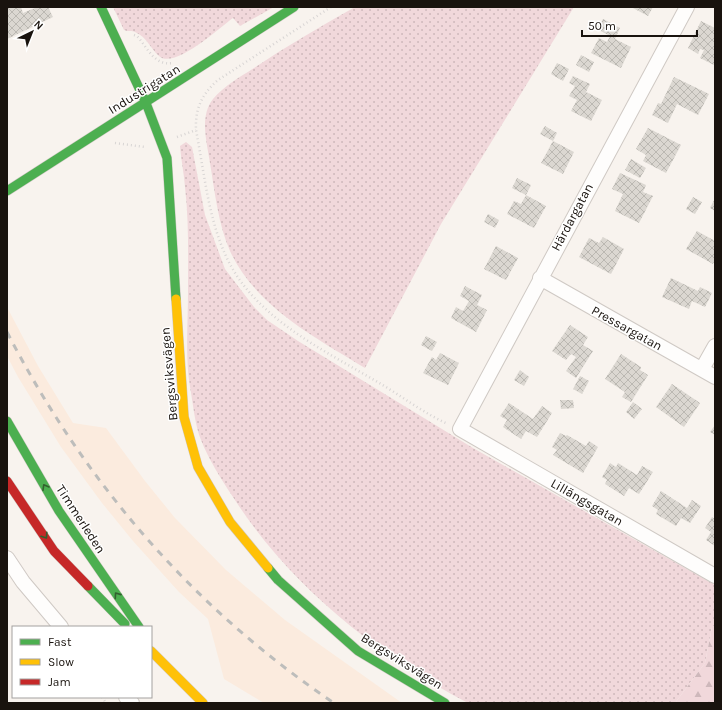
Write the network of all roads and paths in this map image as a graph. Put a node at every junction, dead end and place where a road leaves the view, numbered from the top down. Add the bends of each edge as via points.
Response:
1 (101, 7) edge
2 (294, 7) edge
3 (331, 7) edge
4 (687, 7) edge
5 (115, 38) junction
6 (175, 62) dead end
7 (146, 103) junction
8 (196, 130) junction
9 (161, 142) junction
10 (111, 144) dead end
11 (7, 191) edge
12 (540, 278) junction
13 (715, 346) edge
14 (702, 370) junction
15 (715, 377) edge
16 (7, 421) edge
17 (460, 429) junction
18 (7, 481) edge
19 (7, 558) edge
20 (715, 576) edge
21 (60, 626) edge
22 (127, 626) edge
23 (138, 626) edge
24 (152, 646) edge
25 (152, 652) edge
26 (166, 667) junction
27 (203, 703) edge
28 (445, 703) edge

1 - 5 street, Bergsviksvägen
2 - 7 street, Industrigatan
3 - 8 path via 224,76 207,90 198,107
4 - 12 street, Härdargatan
5 - 6 path via 137,36 155,59 165,63
5 - 7 street, Bergsviksvägen
7 - 9 street, Bergsviksvägen
7 - 11 street, Industrigatan
8 - 9 path
8 - 17 path via 220,241 238,278 257,301 282,323 332,355
9 - 10 path via 144,147 123,143
9 - 28 street, Bergsviksvägen via 166,158 184,417 198,467 230,522 278,580 358,651
12 - 14 street, Pressargatan
12 - 17 street, Härdargatan
13 - 14 street
14 - 15 street, Pressargatan
23 -> 16 street, Timmerleden via 58,511
17 - 20 street, Lillängsgatan
18 -> 22 street via 54,551
19 - 21 street via 23,582
24 - 26 street
25 - 26 street
26 - 27 street

